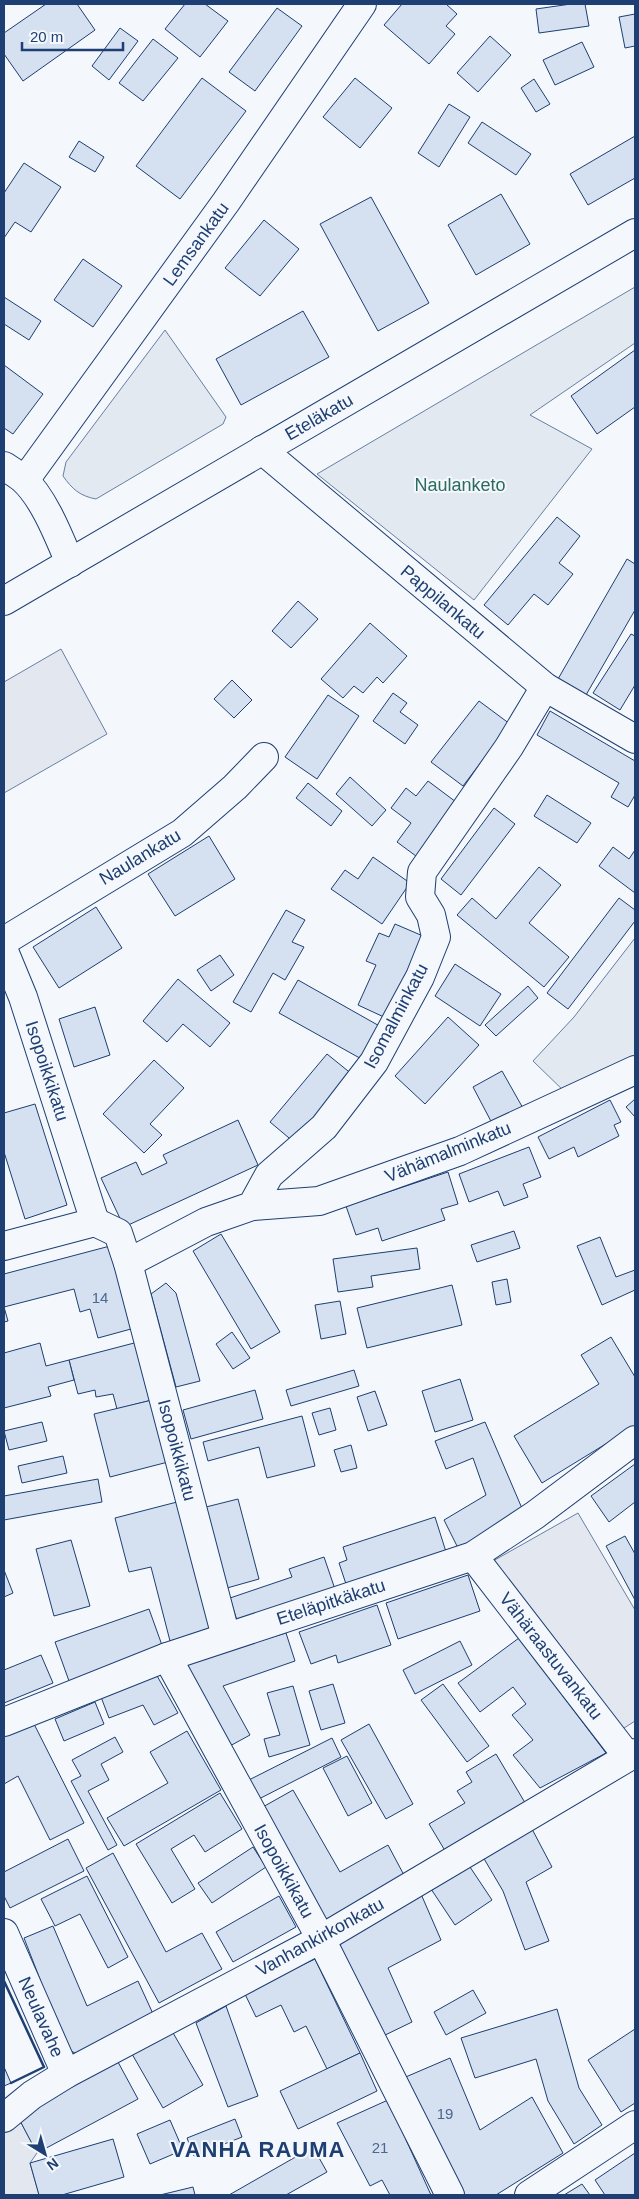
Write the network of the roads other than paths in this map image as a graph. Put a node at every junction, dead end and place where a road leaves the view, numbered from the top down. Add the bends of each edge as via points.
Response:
1 (362, 4) edge
2 (635, 233) edge
3 (262, 450) junction
4 (14, 473) edge
5 (70, 562) junction
6 (4, 601) edge
7 (545, 687) junction
8 (635, 739) edge
9 (264, 757) dead end
10 (4, 940) edge
11 (4, 951) edge
12 (635, 1070) edge
13 (252, 1206) junction
14 (95, 1222) junction
15 (4, 1246) edge
16 (128, 1264) junction
17 (635, 1440) edge
18 (473, 1556) junction
19 (226, 1637) junction
20 (167, 1657) junction
21 (4, 1722) edge
22 (632, 1755) edge
23 (4, 1932) edge
24 (321, 1939) junction
25 (66, 2074) junction
26 (4, 2118) edge
27 (635, 2125) edge
28 (450, 2195) edge
29 (529, 2195) edge

1 - 4 street, Lemsankatu via 226,202
2 - 3 street, Eteläkatu
3 - 5 street, Eteläkatu
3 - 7 street, Pappilankatu
4 - 5 street via 56,529
5 - 6 street, Eteläkatu
7 - 8 street, Pappilankatu
7 - 13 street, Isomalminkatu via 509,747 422,872 420,897 431,915 436,937 420,977 374,1062 324,1127 268,1175
9 - 10 street, Naulankatu via 182,833
11 - 14 street, Isopoikkikatu via 23,997
12 - 13 street, Vähämalminkatu via 460,1151 319,1201
13 - 16 street via 206,1222
14 - 15 street
14 - 16 street via 118,1233
16 - 19 street, Isopoikkikatu
17 - 18 street, Eteläpitkäkatu via 535,1515
18 - 19 street, Eteläpitkäkatu
18 - 22 street, Vähäraastuvankatu
19 - 20 street, Eteläpitkäkatu
20 - 21 street, Eteläpitkäkatu
20 - 24 street, Isopoikkikatu
22 - 24 street, Vanhankirkonkatu
23 - 25 street, Neulavahe
24 - 25 street, Vanhankirkonkatu
24 - 28 street, Isopoikkikatu
25 - 26 street, Vanhankirkonkatu via 32,2095
27 - 29 street

